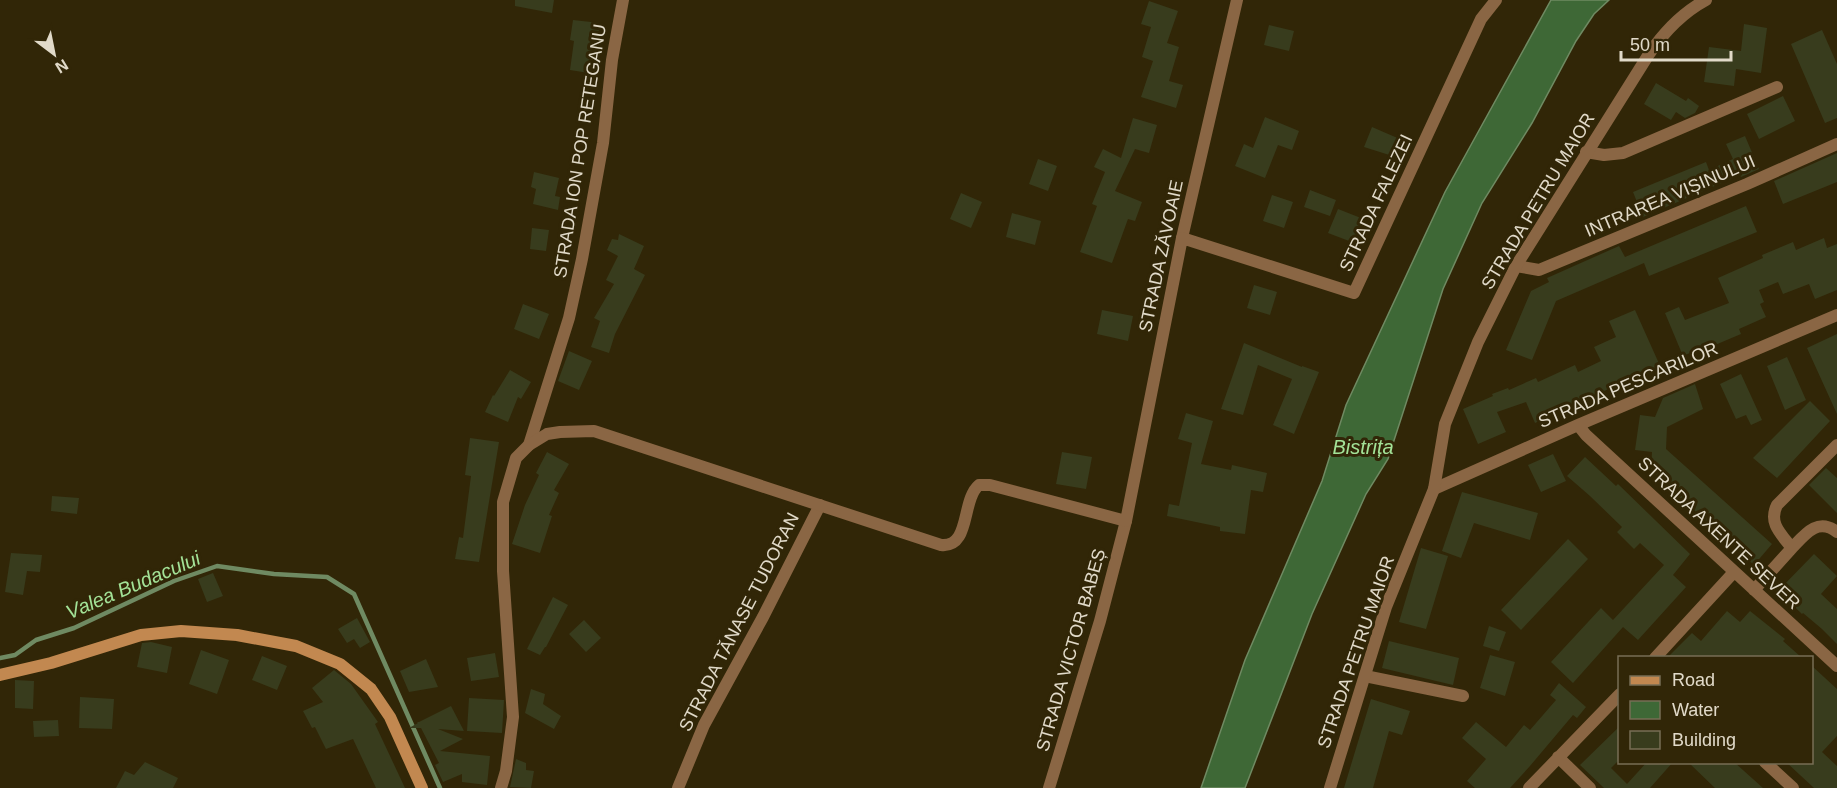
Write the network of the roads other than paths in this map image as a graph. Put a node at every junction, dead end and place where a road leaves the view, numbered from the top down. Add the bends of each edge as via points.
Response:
1 (623, 0) edge
2 (1237, 0) edge
3 (1496, 0) edge
4 (1706, 0) edge
5 (1777, 87) dead end
6 (1837, 144) edge
7 (1586, 152) junction
8 (1182, 238) junction
9 (1516, 266) junction
10 (1837, 315) edge
11 (1578, 425) junction
12 (529, 445) junction
13 (1837, 446) edge
14 (1434, 489) junction
15 (820, 505) junction
16 (1126, 521) junction
17 (1837, 532) edge
18 (1792, 548) junction
19 (1734, 572) junction
20 (1754, 590) junction
21 (1656, 656) edge
22 (1837, 666) edge
23 (0, 675) edge
24 (1365, 676) junction
25 (1463, 696) dead end
26 (1618, 696) edge
27 (1558, 757) junction
28 (1766, 764) edge
29 (422, 788) edge
30 (501, 788) edge
31 (678, 788) edge
32 (1049, 788) edge
33 (1330, 788) edge
34 (1529, 788) edge
35 (1590, 788) edge
36 (1793, 788) edge

1 - 12 street, STRADA ION POP RETEGANU via 582,259 569,318
2 - 8 street, STRADA ZĂVOAIE
3 - 8 street, STRADA FALEZEI via 1481,19 1353,293
4 - 7 street, STRADA PETRU MAIOR via 1665,32
5 - 7 street via 1623,153
6 - 9 street, INTRAREA VIȘINULUI via 1539,270
7 - 9 street, STRADA PETRU MAIOR
8 - 16 street, STRADA ZĂVOAIE
9 - 14 street, STRADA PETRU MAIOR via 1478,342 1445,424
10 - 11 street, STRADA PESCARILOR
11 - 14 street, STRADA PESCARILOR
11 - 19 street, STRADA AXENTE SEVER
12 - 15 street via 553,433 594,431
12 - 30 street, STRADA ION POP RETEGANU via 516,458 503,502 503,571 513,717
13 - 18 street via 1785,496 1773,514
14 - 24 street, STRADA PETRU MAIOR via 1386,607
15 - 16 street, STRADA TĂNASE TUDORAN via 946,545 959,539 972,494 979,485
15 - 31 street, STRADA TĂNASE TUDORAN via 704,725
16 - 32 street, STRADA VICTOR BABEȘ
17 - 18 street via 1819,526
18 - 20 street
19 - 20 street, STRADA AXENTE SEVER
19 - 21 street
20 - 22 street, STRADA AXENTE SEVER
23 - 29 main road via 141,635 181,631 237,635 296,646 340,664 371,689 390,717
24 - 25 street
24 - 33 street, STRADA PETRU MAIOR
26 - 27 street
27 - 34 street
27 - 35 street
28 - 36 street

